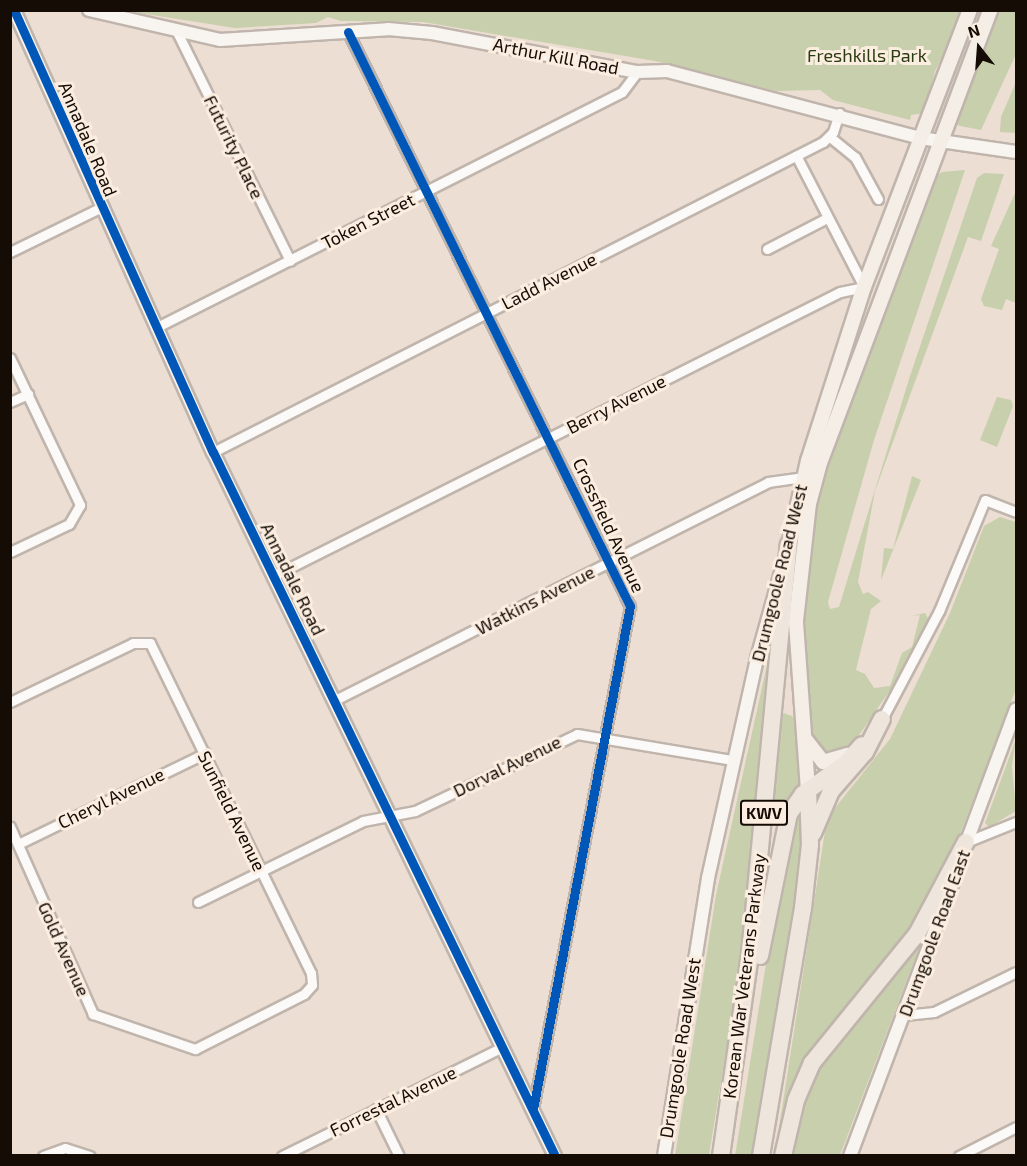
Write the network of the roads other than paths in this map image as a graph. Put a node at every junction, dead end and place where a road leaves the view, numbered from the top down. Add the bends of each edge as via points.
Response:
1 (14, 10) edge
2 (89, 10) edge
3 (970, 10) edge
4 (990, 10) edge
5 (348, 32) junction
6 (178, 34) junction
7 (637, 72) junction
8 (839, 113) junction
9 (830, 137) junction
10 (920, 138) junction
11 (940, 142) junction
12 (1017, 152) edge
13 (796, 155) junction
14 (426, 192) junction
15 (878, 200) dead end
16 (100, 207) junction
17 (827, 218) junction
18 (767, 249) dead end
19 (10, 252) edge
20 (290, 261) junction
21 (864, 287) junction
22 (486, 313) junction
23 (154, 328) junction
24 (10, 358) edge
25 (28, 394) junction
26 (10, 402) edge
27 (549, 438) junction
28 (213, 452) junction
29 (804, 477) junction
30 (1017, 512) edge
31 (789, 545) junction
32 (10, 552) edge
33 (611, 562) junction
34 (273, 576) junction
35 (333, 701) junction
36 (10, 702) edge
37 (1017, 709) edge
38 (882, 719) junction
39 (608, 736) junction
40 (804, 736) junction
41 (862, 745) junction
42 (205, 753) junction
43 (733, 760) junction
44 (808, 790) junction
45 (390, 816) junction
46 (1017, 822) edge
47 (10, 827) edge
48 (966, 842) junction
49 (18, 844) junction
50 (810, 845) junction
51 (262, 871) junction
52 (198, 902) dead end
53 (1017, 972) edge
54 (312, 985) joint
55 (905, 1015) junction
56 (503, 1047) junction
57 (731, 1079) junction
58 (376, 1109) junction
59 (533, 1109) junction
60 (1017, 1127) edge
61 (979, 1145) junction
62 (43, 1155) edge
63 (90, 1155) edge
64 (282, 1155) edge
65 (399, 1155) edge
66 (555, 1155) edge
67 (664, 1155) edge
68 (721, 1155) edge
69 (761, 1155) edge
70 (783, 1155) edge
71 (850, 1155) edge
72 (958, 1155) edge
73 (985, 1155) edge

1 - 16 street, Annadale Road
2 - 6 street, Arthur Kill Road
3 - 10 main road, Drumgoole Road West
4 - 11 main road, Drumgoole Road West
5 - 6 street, Arthur Kill Road via 259,40
5 - 7 street, Arthur Kill Road via 432,33
5 - 14 street, Crossfield Avenue
6 - 20 street, Futurity Place
7 - 8 street, Arthur Kill Road via 667,71
7 - 14 street, Token Street via 622,92
8 - 9 street
8 - 10 street, Arthur Kill Road
9 - 13 street, Ladd Avenue
9 - 15 street via 855,157
10 - 11 street, Arthur Kill Road
10 - 21 main road, Drumgoole Road West
11 - 12 street, Arthur Kill Road
11 - 40 main road, Drumgoole Road West via 809,504 797,600
13 - 17 street
13 - 22 street, Ladd Avenue
14 - 20 street, Token Street
14 - 22 street, Crossfield Avenue
16 - 19 street
16 - 23 street, Annadale Road
17 - 18 street
17 - 21 street
20 - 23 street, Token Street
21 - 27 street, Berry Avenue via 840,291
21 - 29 main road, Drumgoole Road West
22 - 27 street, Crossfield Avenue
22 - 28 street, Ladd Avenue
23 - 28 street, Annadale Road
24 - 25 street
25 - 26 street
25 - 32 street via 78,497 80,513 69,524
27 - 33 street, Crossfield Avenue
27 - 34 street, Berry Avenue
28 - 34 street, Annadale Road
29 - 31 main road, Drumgoole Road West
29 - 33 street, Watkins Avenue via 768,482
30 - 38 street via 985,500 939,611
31 - 43 street, Drumgoole Road West
31 - 57 highway, Korean War Veterans Parkway / KWV via 750,954
33 - 35 street, Watkins Avenue
33 - 39 street, Crossfield Avenue via 625,591 630,620
34 - 35 street, Annadale Road
35 - 45 street, Annadale Road
36 - 42 street, Sunfield Avenue via 145,640 154,647
37 - 48 street, Drumgoole Road East
38 - 41 main road
38 - 50 highway via 865,752 831,791
39 - 43 street, Dorval Avenue
39 - 45 street, Dorval Avenue via 570,736 415,811
39 - 59 street, Crossfield Avenue
40 - 41 main road via 813,755 823,762 838,761
40 - 44 main road, Drumgoole Road West
41 - 44 highway via 846,763
42 - 49 street, Cheryl Avenue
42 - 51 street, Sunfield Avenue
43 - 67 street, Drumgoole Road West via 701,918
44 - 50 highway, KWV
44 - 57 highway via 784,828 751,1005
45 - 51 street, Dorval Avenue via 363,821
45 - 56 street, Annadale Road
46 - 48 street
47 - 49 street, Gold Avenue
48 - 55 street, Drumgoole Road East
48 - 70 highway via 917,934 812,1063 796,1100
49 - 54 street, Gold Avenue via 93,1014 195,1049 304,994
50 - 69 highway, KWV
51 - 52 street, Dorval Avenue
51 - 54 street, Sunfield Avenue via 311,973
53 - 55 street via 934,1012
55 - 71 street, Drumgoole Road East
56 - 58 street, Forrestal Avenue
56 - 59 street, Annadale Road
57 - 68 highway, Korean War Veterans Parkway / KWV
58 - 64 street, Forrestal Avenue
58 - 65 street
59 - 66 street, Annadale Road
60 - 61 street
61 - 72 street
61 - 73 street
62 - 63 street via 65,1148

